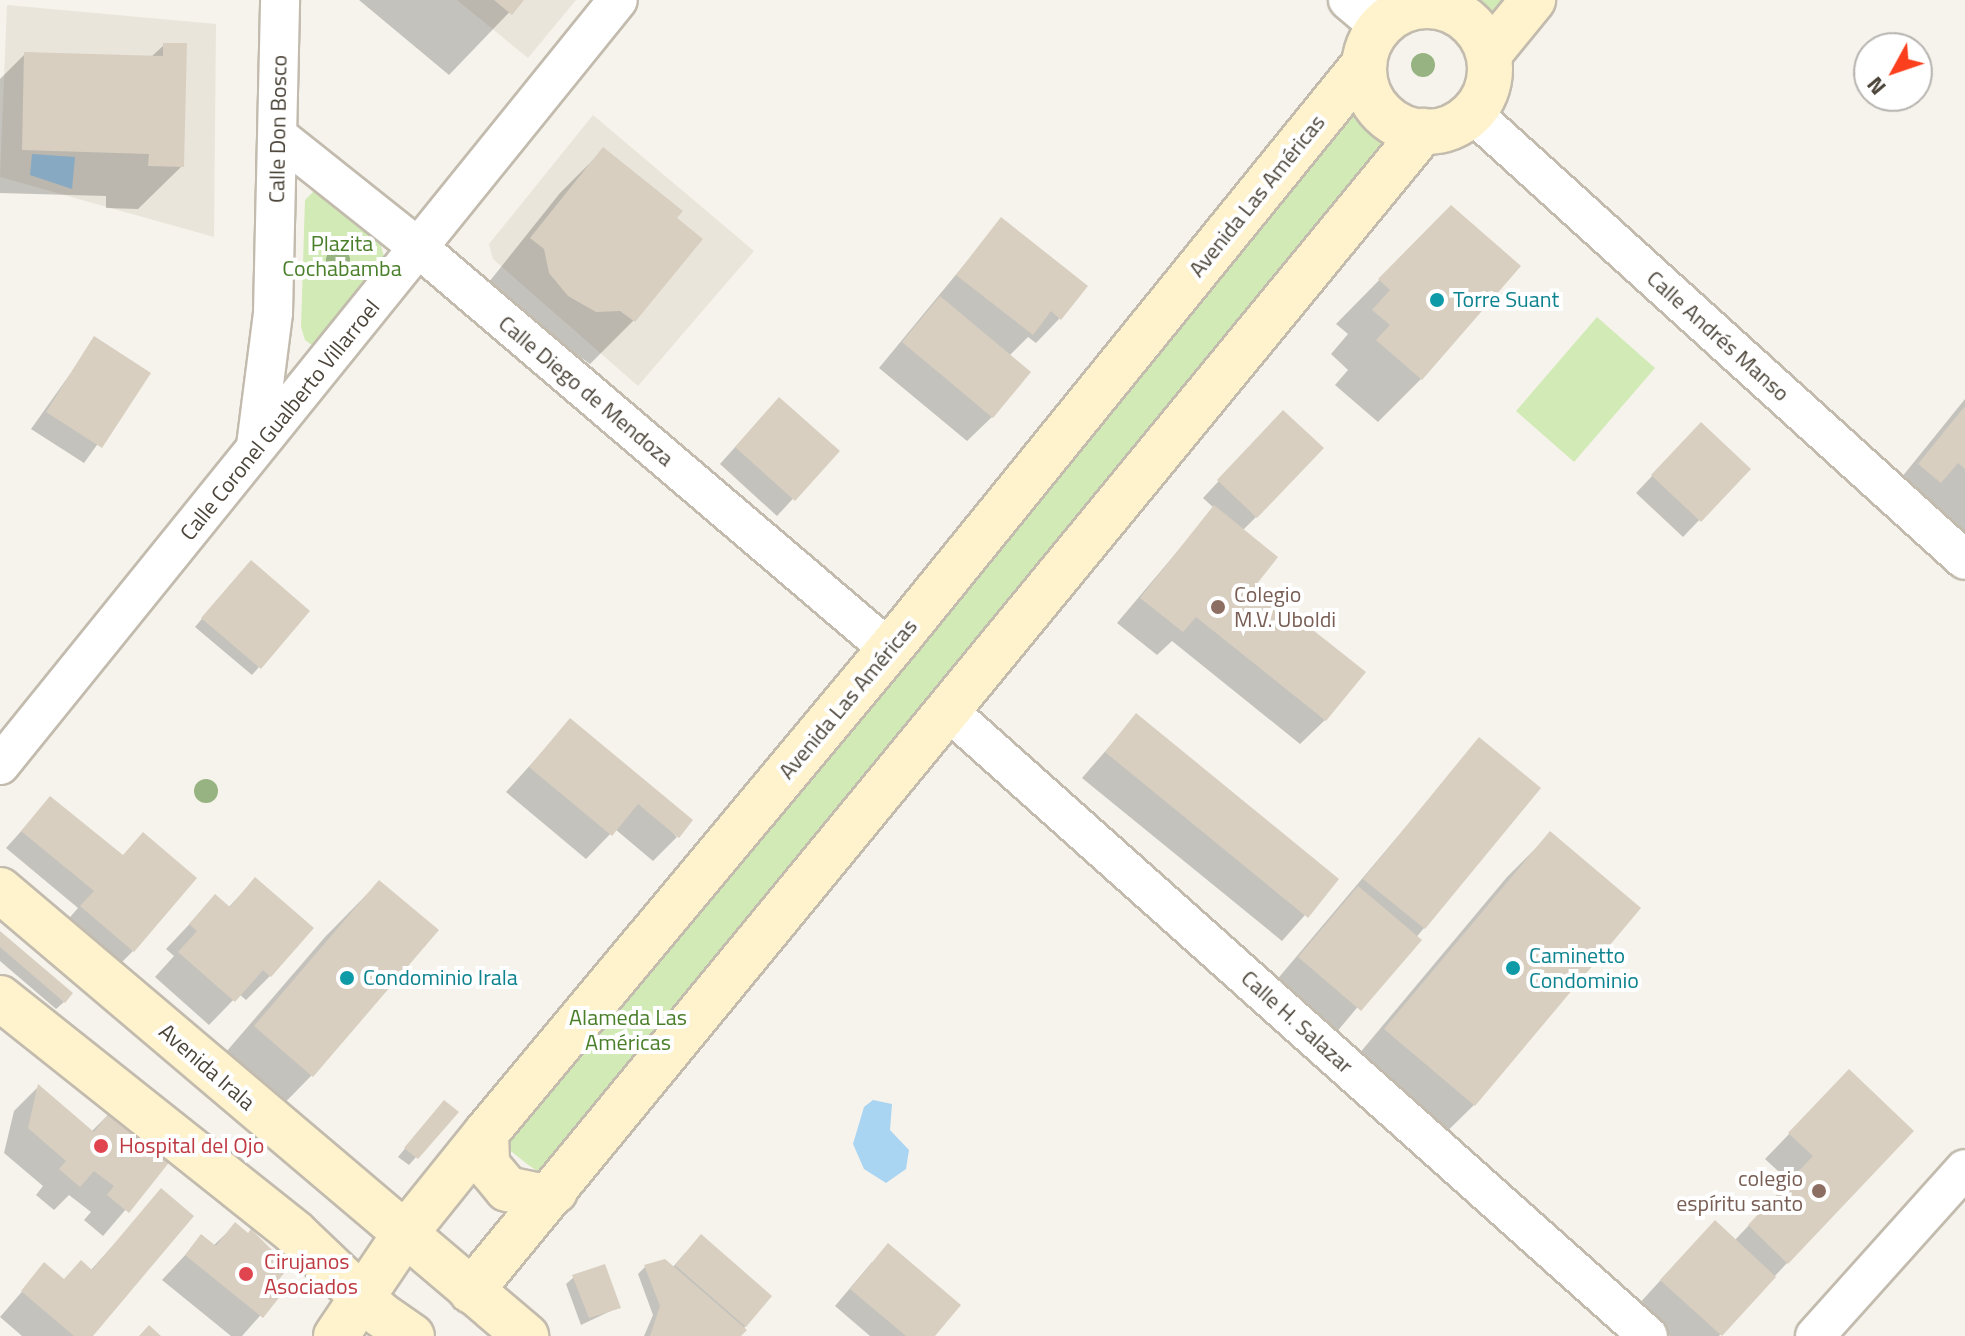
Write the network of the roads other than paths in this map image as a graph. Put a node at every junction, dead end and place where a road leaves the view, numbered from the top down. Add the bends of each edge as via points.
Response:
1 (280, 0) edge
2 (618, 0) edge
3 (1533, 0) edge
4 (1385, 19) edge
5 (1489, 54) junction
6 (1472, 113) junction
7 (1423, 131) junction
8 (278, 136) junction
9 (420, 249) junction
10 (255, 448) junction
11 (1965, 560) edge
12 (890, 650) junction
13 (946, 709) junction
14 (0, 765) edge
15 (0, 890) edge
16 (0, 998) edge
17 (486, 1133) junction
18 (1965, 1169) edge
19 (555, 1191) junction
20 (404, 1235) junction
21 (471, 1291) junction
22 (364, 1299) junction
23 (336, 1336) edge
24 (410, 1336) edge
25 (526, 1336) edge
26 (1648, 1336) edge
27 (1815, 1336) edge

1 - 8 street, Calle Don Bosco
2 - 9 street, Calle Coronel Gualberto Villarroel
3 - 5 street
4 - 5 street via 1463,15 1482,35
4 - 7 street via 1365,82 1381,112 1394,123
4 - 12 street, Avenida Las Américas
5 - 6 street via 1484,95
6 - 7 street via 1458,124
6 - 11 street, Calle Andrés Manso
7 - 13 street
8 - 9 street, Calle Diego de Mendoza
8 - 10 street, Calle Don Bosco via 272,326
9 - 10 street, Calle Coronel Gualberto Villarroel
9 - 12 street, Calle Diego de Mendoza
10 - 14 street, Calle Coronel Gualberto Villarroel
12 - 17 street, Avenida Las Américas
13 - 19 street
13 - 26 street, Calle H. Salazar
15 - 20 street, Avenida Irala
16 - 22 street via 317,1251
17 - 19 street via 483,1149 495,1179 523,1195
17 - 20 street, Avenida Las Américas
18 - 27 street
19 - 21 street
20 - 21 street, Avenida Irala
20 - 22 street, Avenida Las Américas
21 - 25 street, Avenida Irala
22 - 23 street, Avenida Las Américas
22 - 24 street

